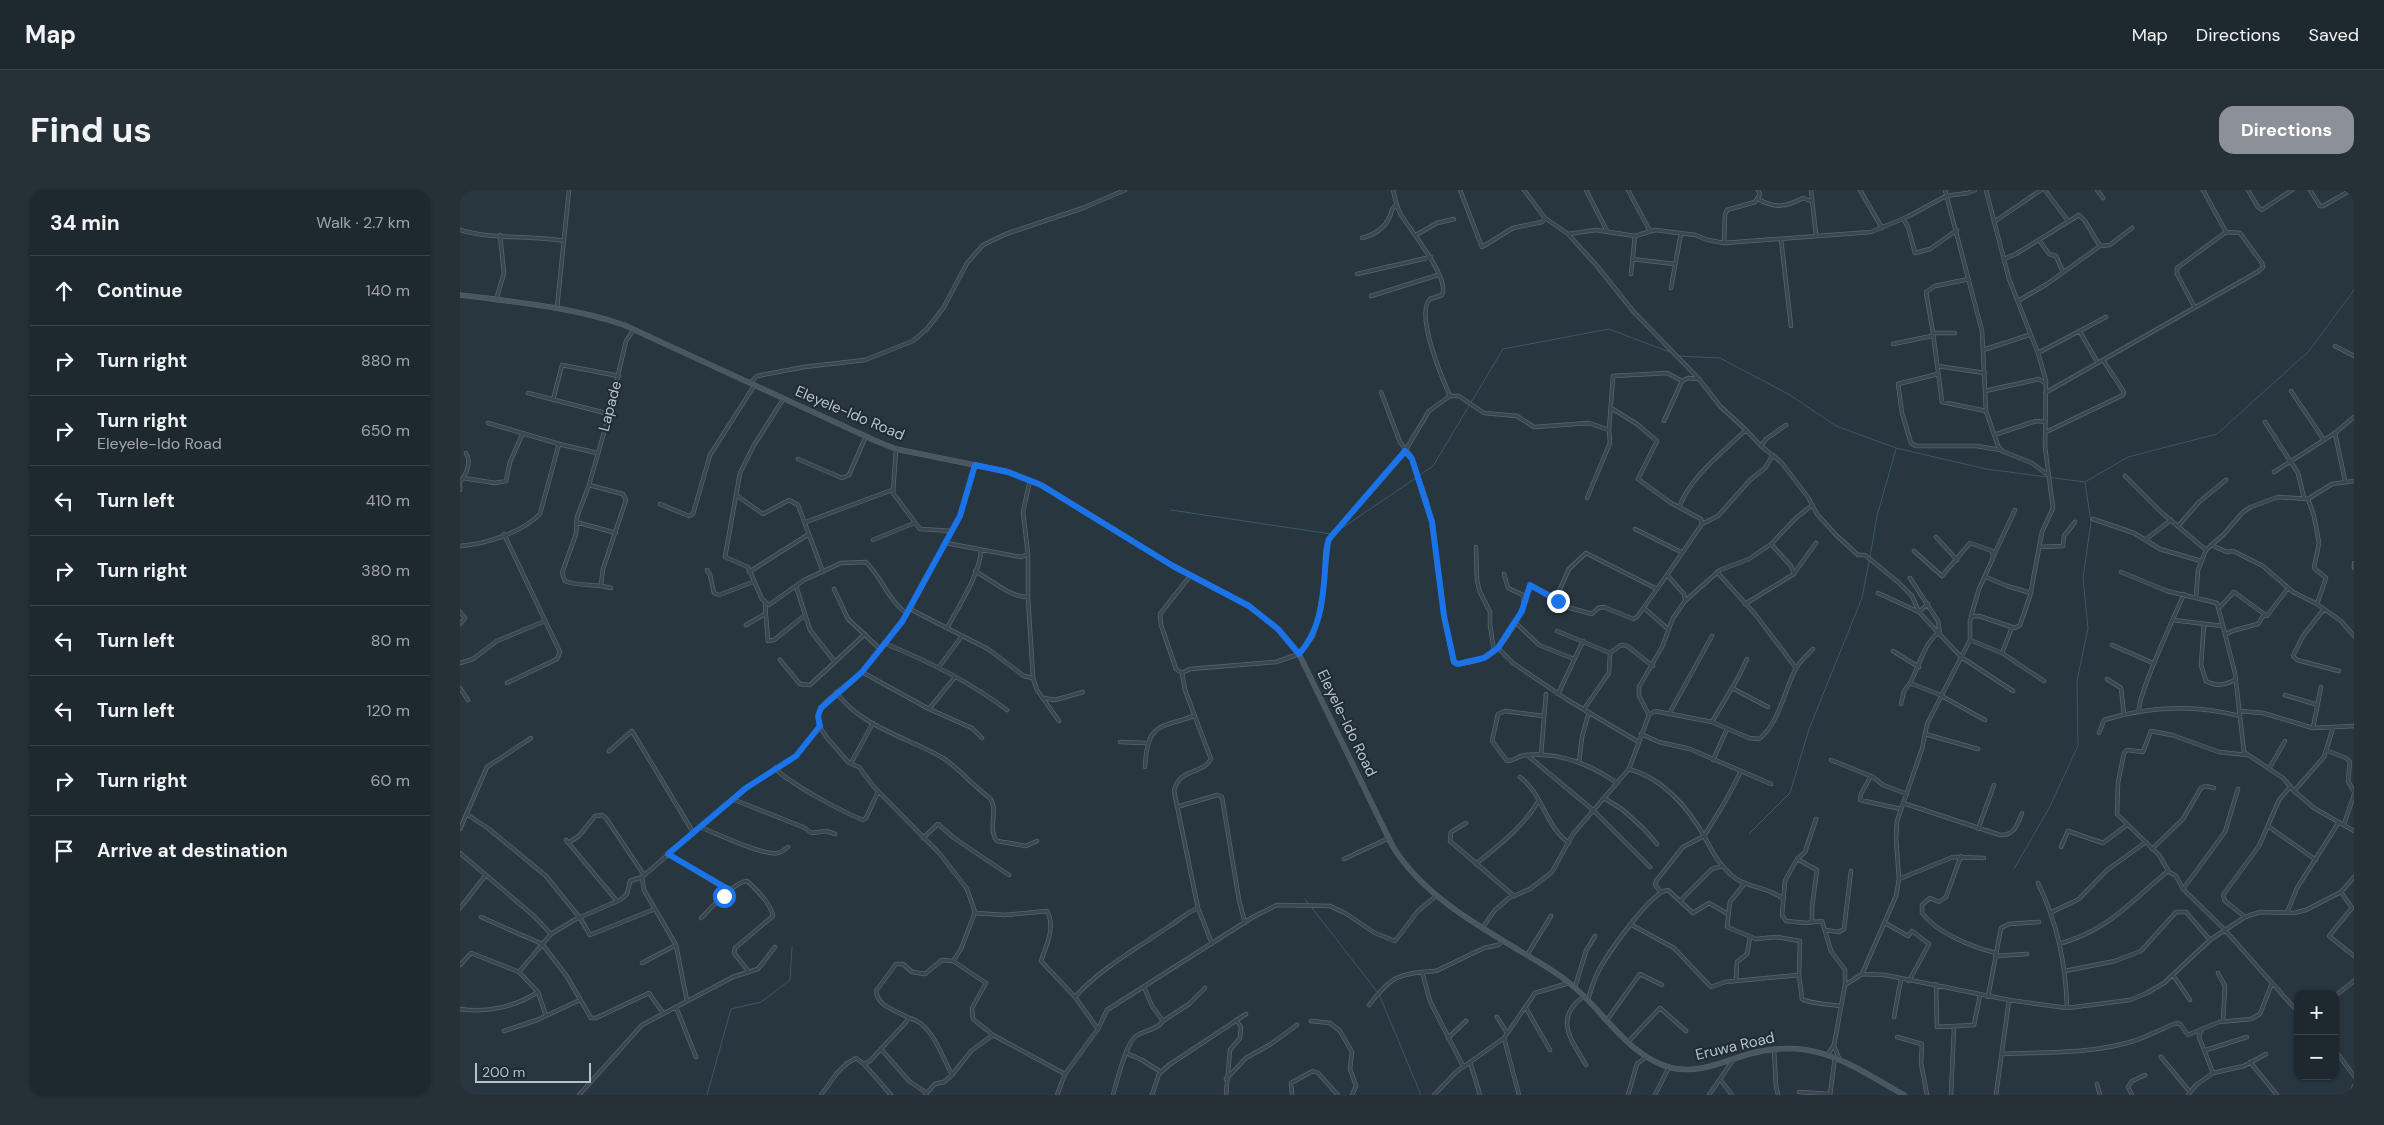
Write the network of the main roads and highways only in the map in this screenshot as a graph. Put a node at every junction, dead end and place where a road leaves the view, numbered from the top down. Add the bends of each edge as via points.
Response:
1 (460, 295) edge
2 (1652, 1060) joint
3 (1904, 1095) edge

1 - 2 main road, Eleyele-Ido Road via 596,315 634,329 896,448 1008,472 1030,480 1258,613 1278,629 1299,654 1389,838 1409,869 1436,896 1570,983 1628,1042
2 - 3 main road, Eruwa Road via 1681,1069 1702,1068 1774,1049 1800,1048 1837,1057

